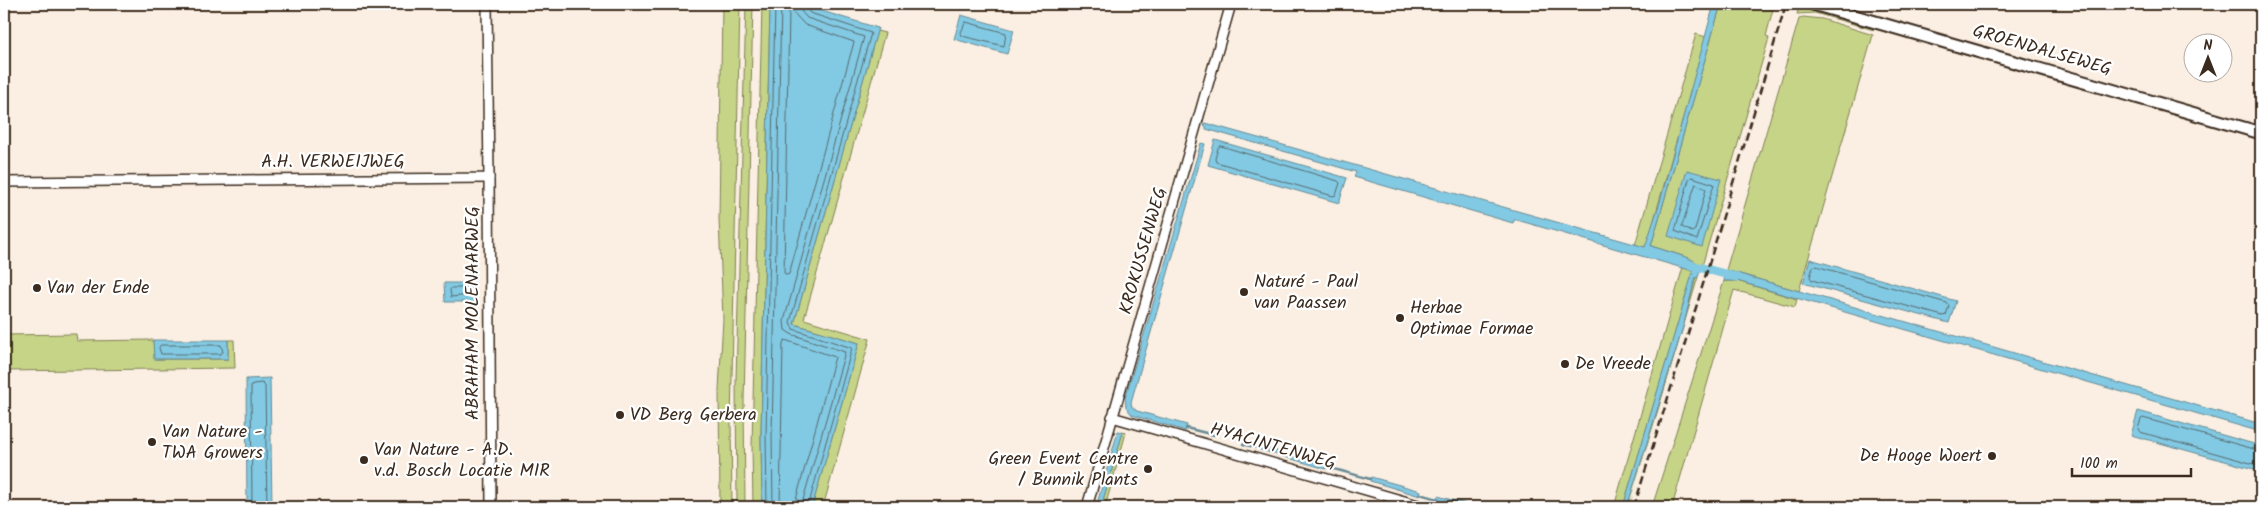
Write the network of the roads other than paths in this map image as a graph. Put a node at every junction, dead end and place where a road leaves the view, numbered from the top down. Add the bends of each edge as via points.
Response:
1 (487, 4) edge
2 (1230, 4) edge
3 (1813, 4) edge
4 (2261, 133) edge
5 (489, 178) junction
6 (4, 182) edge
7 (1112, 417) junction
8 (491, 507) edge
9 (1087, 507) edge
10 (1425, 507) edge

1 - 5 street
2 - 7 street, KROKUSSENWEG
3 - 4 street, GROENDALSEWEG
5 - 6 street, A.H. VERWEIJWEG
5 - 8 street, ABRAHAM MOLENAARWEG
7 - 9 street, KROKUSSENWEG
7 - 10 street, HYACINTENWEG

